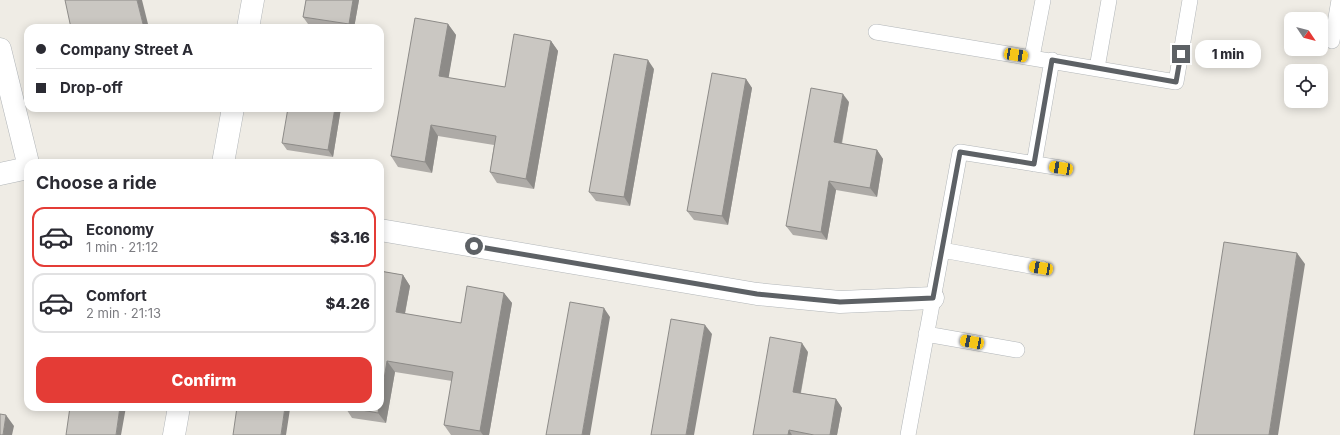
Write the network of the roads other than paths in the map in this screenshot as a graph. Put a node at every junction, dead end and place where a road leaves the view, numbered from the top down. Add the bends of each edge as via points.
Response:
1 (253, 0) edge
2 (1043, 0) edge
3 (1109, 0) edge
4 (1190, 0) edge
5 (1339, 0) edge
6 (249, 24) edge
7 (876, 32) dead end
8 (1332, 41) dead end
9 (0, 49) edge
10 (1032, 57) junction
11 (1052, 60) junction
12 (1097, 68) junction
13 (233, 112) edge
14 (27, 159) edge
15 (225, 159) edge
16 (1034, 164) junction
17 (1061, 168) dead end
18 (24, 169) edge
19 (0, 174) edge
20 (384, 231) edge
21 (942, 250) junction
22 (1041, 268) dead end
23 (933, 298) junction
24 (926, 334) junction
25 (1017, 350) dead end
26 (178, 411) edge
27 (174, 435) edge
28 (908, 435) edge

1 - 6 street
2 - 10 lane
3 - 12 lane
4 - 12 lane via 1176,82
5 - 8 lane
7 - 10 lane
9 - 14 street
10 - 11 lane
11 - 12 lane
11 - 16 lane
13 - 15 street
16 - 17 lane
16 - 21 lane via 960,152
18 - 19 street
20 - 23 street via 757,294 840,302
21 - 22 lane
21 - 23 lane
23 - 24 lane
24 - 25 lane
24 - 28 lane
26 - 27 street

